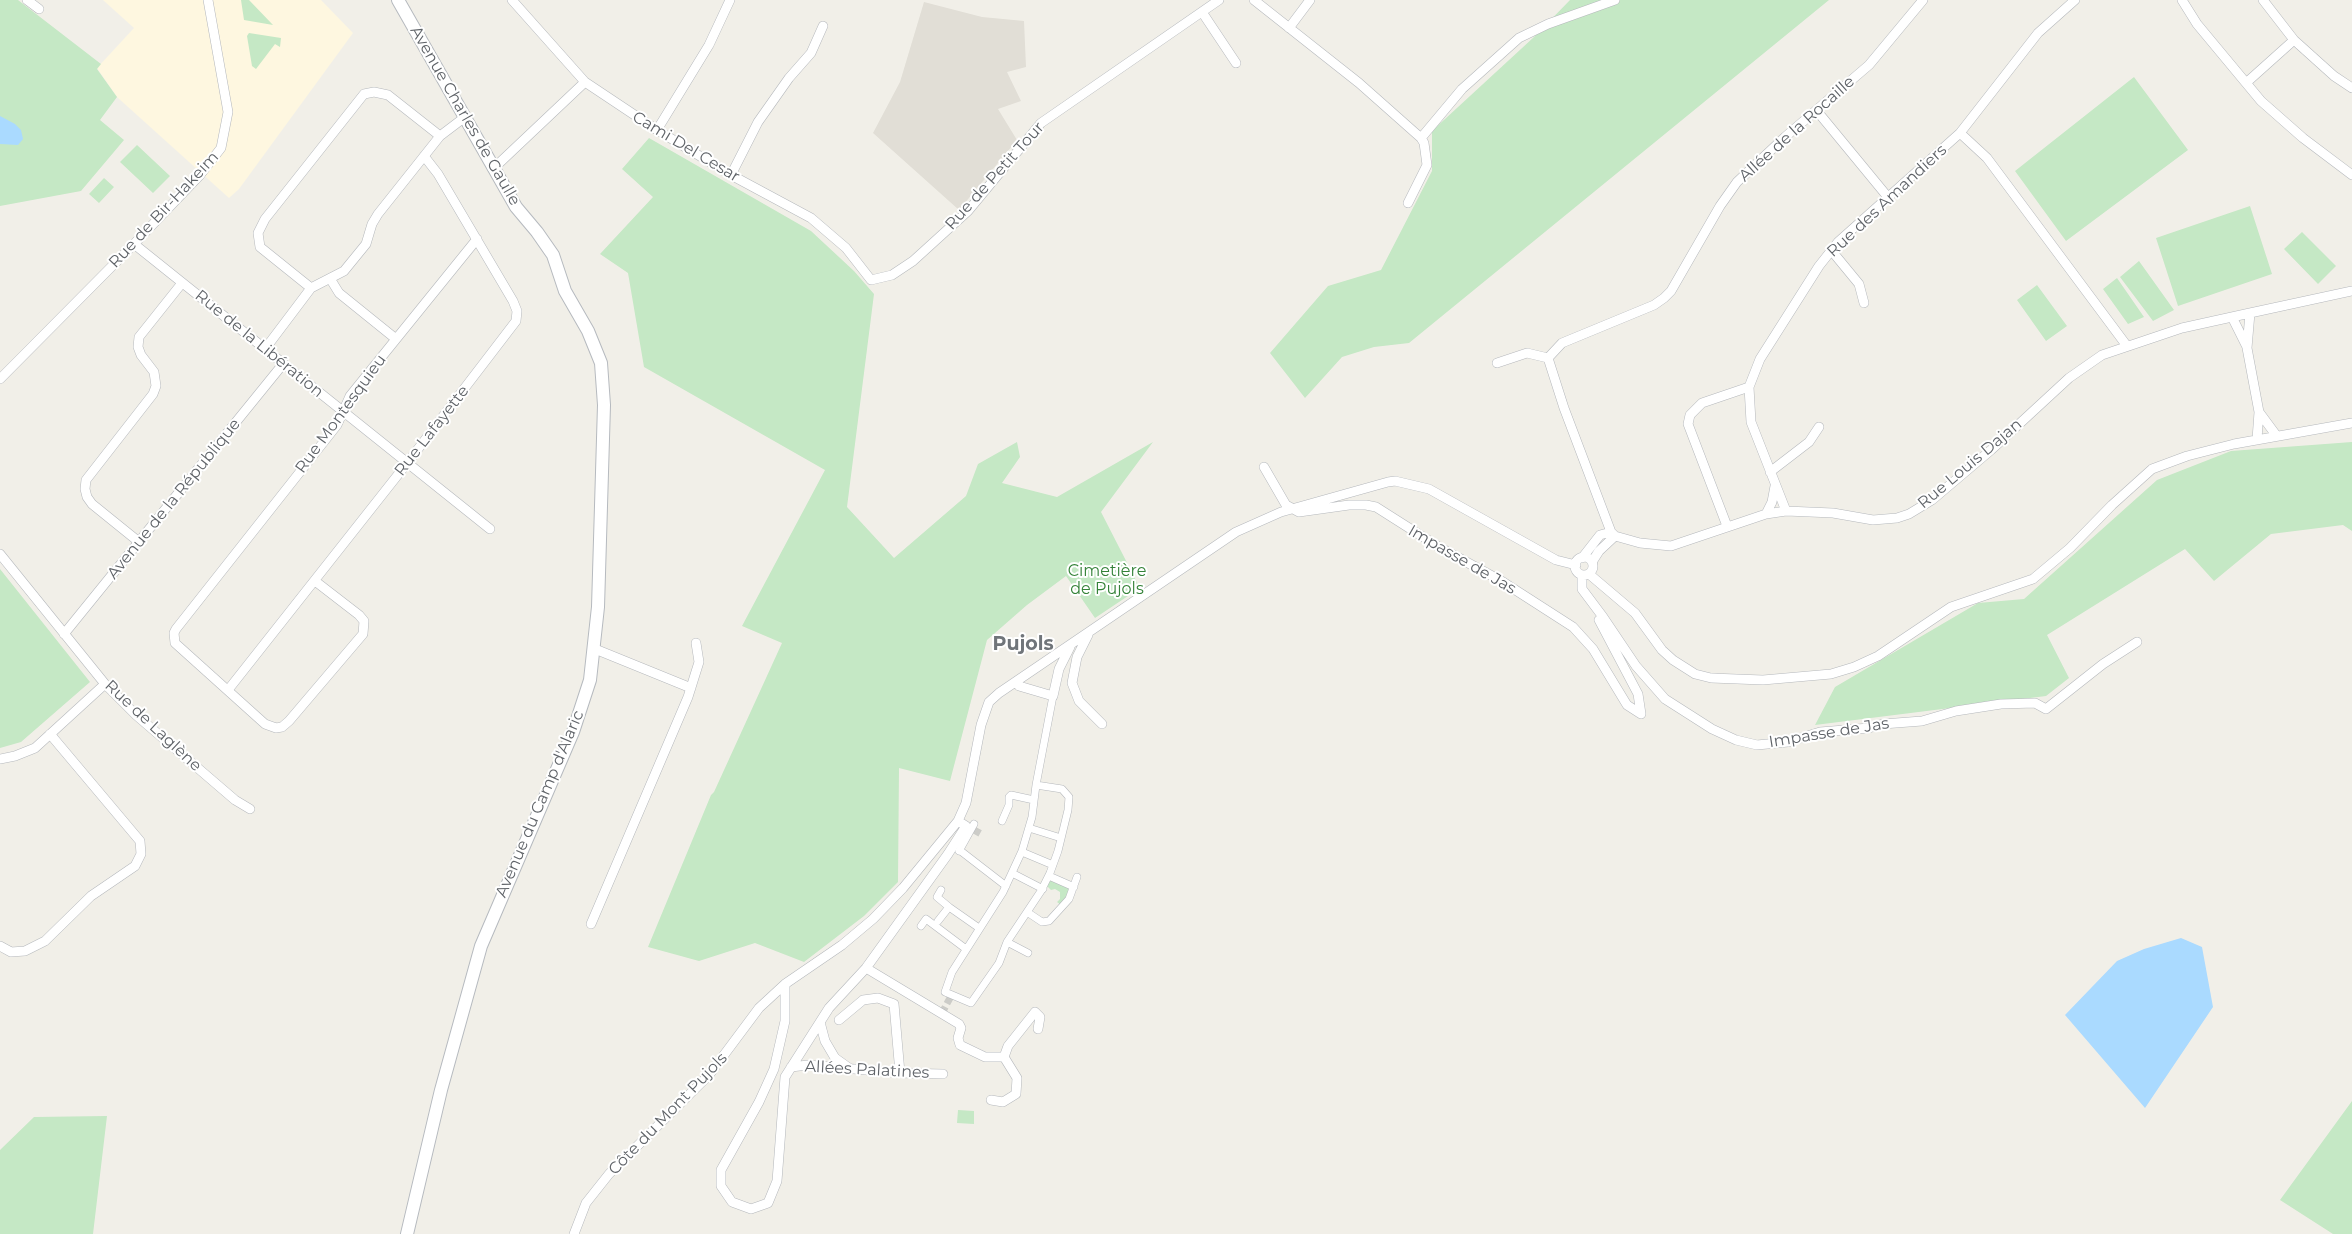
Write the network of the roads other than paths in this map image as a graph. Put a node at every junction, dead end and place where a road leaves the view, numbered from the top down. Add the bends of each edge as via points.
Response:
1 (28, 0) edge
2 (208, 0) edge
3 (398, 0) edge
4 (512, 0) edge
5 (730, 0) edge
6 (1219, 0) edge
7 (1254, 0) edge
8 (1310, 0) edge
9 (1615, 0) edge
10 (1923, 0) edge
11 (2075, 0) edge
12 (2182, 0) edge
13 (2264, 0) edge
14 (39, 9) dead end
15 (1202, 12) junction
16 (823, 26) dead end
17 (1289, 28) junction
18 (2294, 40) junction
19 (1236, 63) dead end
20 (585, 82) junction
21 (2246, 82) junction
22 (2352, 88) edge
23 (1817, 111) junction
24 (465, 117) junction
25 (657, 130) junction
26 (1960, 133) junction
27 (440, 136) junction
28 (1421, 138) junction
29 (424, 156) junction
30 (494, 168) junction
31 (731, 175) junction
32 (2352, 175) edge
33 (1887, 196) junction
34 (1408, 203) dead end
35 (477, 239) junction
36 (134, 244) junction
37 (1831, 250) junction
38 (331, 280) junction
39 (870, 280) joint
40 (182, 282) junction
41 (311, 288) junction
42 (2352, 291) edge
43 (1864, 303) dead end
44 (2250, 313) junction
45 (2232, 317) junction
46 (396, 339) junction
47 (2127, 346) junction
48 (2247, 348) junction
49 (266, 349) junction
50 (1548, 358) junction
51 (600, 363) joint
52 (1497, 363) dead end
53 (283, 364) junction
54 (0, 380) edge
55 (1749, 387) junction
56 (344, 412) junction
57 (2259, 412) junction
58 (2352, 423) edge
59 (1819, 427) dead end
60 (2276, 436) junction
61 (2257, 439) junction
62 (408, 462) junction
63 (1264, 467) dead end
64 (1770, 472) junction
65 (1775, 486) junction
66 (1294, 509) junction
67 (1786, 511) junction
68 (1766, 514) junction
69 (1727, 526) junction
70 (490, 529) dead end
71 (1613, 534) junction
72 (139, 542) junction
73 (0, 554) edge
74 (1579, 561) junction
75 (1592, 562) junction
76 (1586, 575) junction
77 (315, 581) junction
78 (1603, 617) junction
79 (64, 634) junction
80 (1088, 635) junction
81 (2137, 642) dead end
82 (696, 643) dead end
83 (1070, 646) junction
84 (595, 649) junction
85 (1017, 683) junction
86 (105, 684) junction
87 (691, 688) junction
88 (228, 690) junction
89 (1053, 696) junction
90 (1102, 724) dead end
91 (50, 734) junction
92 (0, 759) edge
93 (1036, 785) junction
94 (1034, 800) junction
95 (250, 809) dead end
96 (1002, 820) dead end
97 (958, 821) junction
98 (970, 828) junction
99 (1029, 829) junction
100 (1061, 838) junction
101 (1022, 852) junction
102 (1053, 865) junction
103 (1012, 873) junction
104 (1049, 876) junction
105 (1077, 877) dead end
106 (1074, 887) junction
107 (1042, 888) junction
108 (941, 890) dead end
109 (1005, 890) junction
110 (949, 906) junction
111 (1028, 909) junction
112 (938, 921) dead end
113 (591, 924) dead end
114 (921, 926) dead end
115 (979, 928) junction
116 (1007, 942) junction
117 (0, 946) edge
118 (966, 949) junction
119 (1028, 953) dead end
120 (866, 968) junction
121 (786, 984) junction
122 (839, 1020) dead end
123 (820, 1022) junction
124 (1038, 1029) dead end
125 (1004, 1057) junction
126 (791, 1067) junction
127 (850, 1069) junction
128 (900, 1073) junction
129 (943, 1074) dead end
130 (991, 1100) dead end
131 (407, 1234) edge
132 (574, 1234) edge

1 - 14 street
2 - 36 street, Rue de Bir-Hakeim via 228,112 221,148 200,175
3 - 24 main road, Avenue Charles de Gaulle
4 - 20 street, Cami Del Cesar
5 - 25 street via 710,46
6 - 15 street, Rue de Petit Tour
7 - 17 street
8 - 17 street
9 - 28 street via 1519,38 1462,88
10 - 23 street, Allée de la Rocaille via 1869,65
11 - 26 street, Rue des Amandiers via 2038,33
12 - 21 street via 2197,24
13 - 18 street
15 - 19 street
15 - 39 street, Rue de Petit Tour via 1041,123 961,217 913,261 892,275
16 - 31 street via 810,53 758,122
17 - 28 street via 1359,83
18 - 21 street
18 - 22 street
20 - 25 street, Cami Del Cesar
20 - 30 street
21 - 32 street via 2261,101 2303,138
23 - 33 street
23 - 50 street, Allée de la Rocaille via 1737,182 1671,292 1654,305 1562,343
24 - 27 street
24 - 30 main road, Avenue Charles de Gaulle
25 - 31 street, Cami Del Cesar
26 - 33 street, Rue des Amandiers
26 - 47 street via 1987,158
27 - 29 street
27 - 41 street via 388,95 364,94 265,219 258,233 260,247
28 - 34 street via 1427,165
29 - 35 street, Rue Lafayette
29 - 38 street via 374,220 363,249 344,272
30 - 51 main road, Avenue Charles de Gaulle via 516,207 553,255 565,291 588,330
31 - 39 street, Cami Del Cesar via 811,218 846,248
33 - 37 street, Rue des Amandiers
35 - 46 street, Rue Montesquieu
35 - 62 street, Rue Lafayette via 513,301 517,311 516,322
36 - 40 street, Rue de la Libération
36 - 54 street, Rue de Bir-Hakeim
37 - 43 street via 1859,284
37 - 55 street, Rue des Amandiers via 1760,359
38 - 41 street
38 - 46 street via 339,293
40 - 49 street, Rue de la Libération
40 - 72 street via 139,337 141,355 154,372 156,386 153,394 86,480 87,497 92,504
41 - 49 street
42 - 44 street, Rue Louis Dajan
44 - 45 street, Rue Louis Dajan
44 - 48 street
45 - 47 street, Rue Louis Dajan via 2182,328
45 - 48 street
46 - 56 street, Rue Montesquieu via 350,396
47 - 67 street, Rue Louis Dajan via 2102,355 2069,378 1991,450 1932,500 1909,514 1873,520 1834,513
48 - 57 street
49 - 53 street, Rue de la Libération
50 - 52 street via 1526,353
50 - 71 street
51 - 84 main road, Avenue du Camp d'Alaric via 604,405
53 - 56 street, Rue de la Libération
53 - 72 street, Avenue de la République
55 - 64 street, Rue des Amandiers via 1750,422
55 - 69 street via 1702,403 1690,415 1688,424
56 - 62 street, Rue de la Libération
56 - 88 street, Rue Montesquieu via 176,629 173,638 179,649
57 - 60 street
57 - 61 street
58 - 60 street
59 - 64 street via 1809,442
60 - 61 street
61 - 76 street via 2187,456 2152,469 2070,548 2032,579 1951,607 1878,656 1831,674 1763,680 1711,678 1695,674 1668,655 1635,613
62 - 70 street, Rue de la Libération
62 - 77 street, Rue Lafayette
63 - 66 street via 1286,506
64 - 65 street, Rue des Amandiers
65 - 67 street, Rue des Amandiers
65 - 68 street
66 - 74 street, Côte du Mont Pujols via 1388,482 1413,484 1444,497 1556,560
66 - 78 street, Impasse de Jas via 1298,512 1349,505 1376,507 1438,548 1503,582 1573,628 1593,649 1627,705 1641,714 1638,694 1600,620
66 - 80 street, Côte du Mont Pujols via 1236,532
67 - 68 street, Rue Louis Dajan
68 - 69 street, Rue Louis Dajan
69 - 71 street, Rue Louis Dajan via 1671,546 1640,543
71 - 74 street via 1600,535
71 - 75 street
72 - 79 street, Avenue de la République
73 - 79 street, Rue de Laglène
74 - 75 street via 1587,558
74 - 76 street via 1576,570
75 - 76 street via 1594,567
76 - 78 street via 1582,589
77 - 88 street, Rue Lafayette
77 - 88 street via 364,621 359,640 282,727 265,724
78 - 81 street, Impasse de Jas via 1636,666 1665,699 1712,729 1736,740 1757,744 1788,742 1820,732 1922,721 1956,711 2001,704 2035,703 2046,709
79 - 86 street, Rue de Laglène
80 - 83 street, Côte du Mont Pujols
80 - 90 street via 1076,658 1072,683 1079,701
82 - 87 street via 699,662
83 - 85 street, Côte du Mont Pujols
83 - 89 street via 1059,669
84 - 87 street
84 - 131 main road, Avenue du Camp d'Alaric via 590,680 572,732 481,946 441,1090
85 - 89 street
85 - 97 street, Côte du Mont Pujols via 999,693 984,712 966,803
86 - 91 street
86 - 95 street, Rue de Laglène via 136,715 235,800
87 - 113 street
89 - 93 street
91 - 92 street via 35,748
91 - 117 street via 140,841 141,854 135,866 91,896 44,941 25,951 11,952
93 - 94 street
93 - 100 street via 1062,789 1068,797
94 - 96 street via 1011,796
94 - 99 street
97 - 98 street
97 - 121 street, Côte du Mont Pujols via 874,919
98 - 109 street via 960,852
98 - 120 street, Allées Palatines
99 - 100 street
99 - 101 street
100 - 102 street
101 - 102 street
101 - 103 street
102 - 104 street
103 - 107 street
103 - 109 street
104 - 106 street
104 - 107 street
105 - 106 street
106 - 111 street via 1069,899 1049,921 1042,922
107 - 111 street
108 - 110 street via 937,897
109 - 115 street
110 - 112 street
110 - 115 street
111 - 116 street
114 - 118 street via 926,919
115 - 118 street
116 - 118 street via 999,963 971,1003 945,992
116 - 119 street
120 - 123 street, Allées Palatines via 828,1008
120 - 125 street via 959,1024 960,1045 985,1057
121 - 126 street, Allées Palatines via 785,1020 774,1069 721,1170 721,1186 732,1202 751,1210 768,1203 777,1181 785,1077
121 - 132 street, Côte du Mont Pujols via 759,1008 709,1075 610,1174 586,1203
122 - 128 street via 863,1000 878,998 894,1004
123 - 126 street, Allées Palatines
123 - 127 street via 825,1041 835,1058
124 - 125 street via 1040,1017 1035,1012 1008,1046
125 - 130 street via 1017,1078 1016,1094 1003,1102
126 - 127 street, Allées Palatines via 808,1065
127 - 128 street, Allées Palatines
128 - 129 street, Allées Palatines

